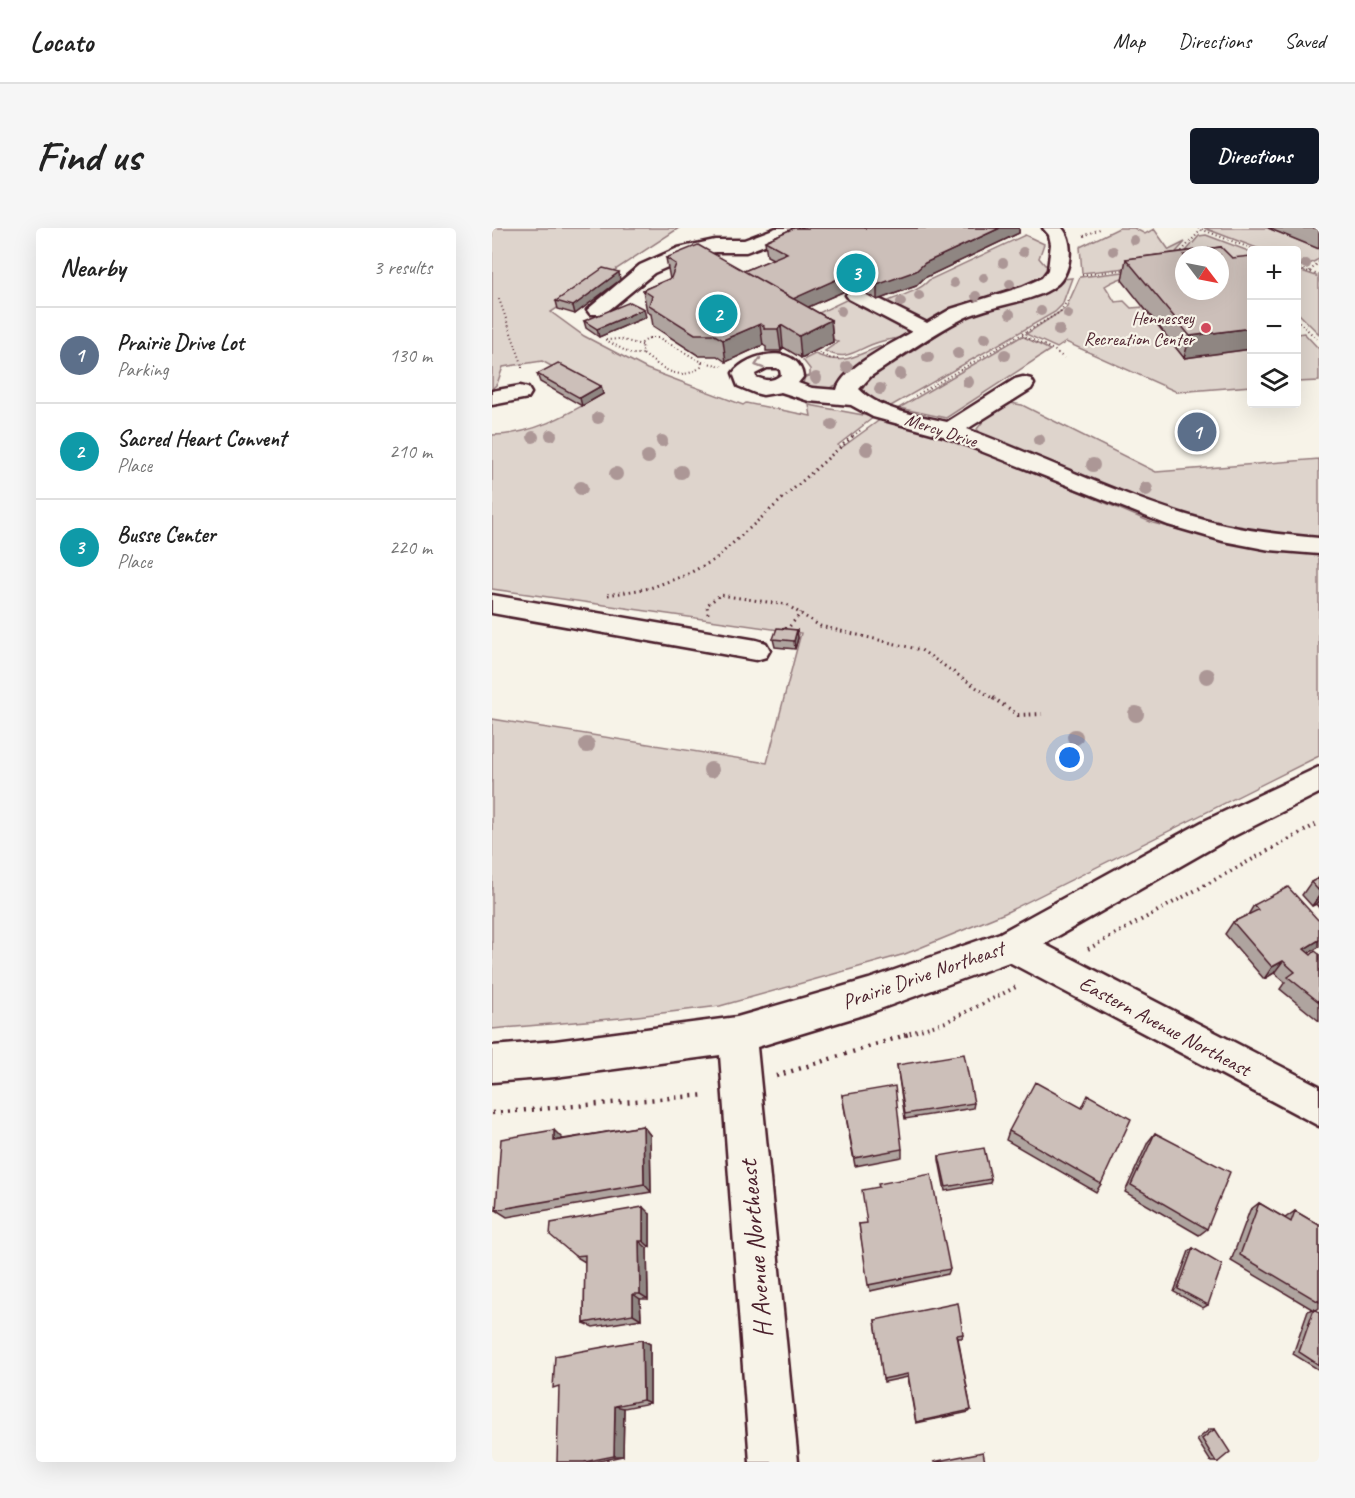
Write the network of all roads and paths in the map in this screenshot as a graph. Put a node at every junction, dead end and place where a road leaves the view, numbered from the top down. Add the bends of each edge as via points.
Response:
1 (793, 228) edge
2 (1052, 228) edge
3 (1199, 229) edge
4 (1185, 246) edge
5 (1247, 247) edge
6 (1319, 262) edge
7 (1132, 269) edge
8 (1301, 269) edge
9 (1309, 272) junction
10 (1079, 275) dead end
11 (1319, 275) edge
12 (1071, 294) dead end
13 (856, 295) dead end
14 (499, 299) dead end
15 (597, 310) dead end
16 (1301, 324) edge
17 (928, 332) junction
18 (1022, 334) junction
19 (1319, 341) edge
20 (642, 345) junction
21 (643, 354) junction
22 (1064, 358) dead end
23 (702, 362) junction
24 (747, 369) joint
25 (1023, 384) dead end
26 (520, 393) joint
27 (492, 398) edge
28 (855, 399) junction
29 (886, 413) junction
30 (950, 430) junction
31 (1319, 546) edge
32 (599, 596) dead end
33 (492, 604) edge
34 (801, 613) junction
35 (714, 621) dead end
36 (764, 642) joint
37 (1042, 714) dead end
38 (1319, 779) edge
39 (1319, 824) edge
40 (1011, 945) junction
41 (1088, 949) dead end
42 (1021, 984) dead end
43 (738, 1035) junction
44 (492, 1064) edge
45 (772, 1077) dead end
46 (714, 1094) dead end
47 (1319, 1107) edge
48 (492, 1113) edge
49 (774, 1462) edge

1 - 15 street via 751,253 715,246 686,252 647,269
2 - 17 street via 1060,244 1058,270 1049,282 958,314
3 - 4 path
3 - 5 path
6 - 9 path
7 - 10 path
8 - 9 path
9 - 11 path
12 - 18 path via 1060,312
13 - 17 street
14 - 26 path via 522,364
16 - 19 path
17 - 28 street via 862,371 847,389
18 - 22 path
18 - 29 path
20 - 21 path
20 - 21 path via 619,338 606,340 631,354
20 - 23 path via 649,338 659,338
21 - 23 path via 677,375 696,372
23 - 24 path
24 - 28 street, Mercy Drive via 768,361 788,365 792,377 782,385 809,394
25 - 30 street
26 - 27 street
28 - 29 street, Mercy Drive
29 - 30 street, Mercy Drive
29 - 32 path via 842,444 714,560 650,588
30 - 31 street, Mercy Drive via 1182,523 1239,536
33 - 36 street
34 - 35 path via 787,605 720,595 707,605
34 - 36 path via 789,627
34 - 37 path via 820,626 921,650 1018,715
38 - 40 street, Prairie Drive Northeast via 1214,831
39 - 41 path
40 - 43 street, Prairie Drive Northeast via 869,996
40 - 47 street, Eastern Avenue Northeast
42 - 45 path via 946,1022
43 - 44 street, Prairie Drive Northeast
43 - 49 street, H Avenue Northeast
46 - 48 path

